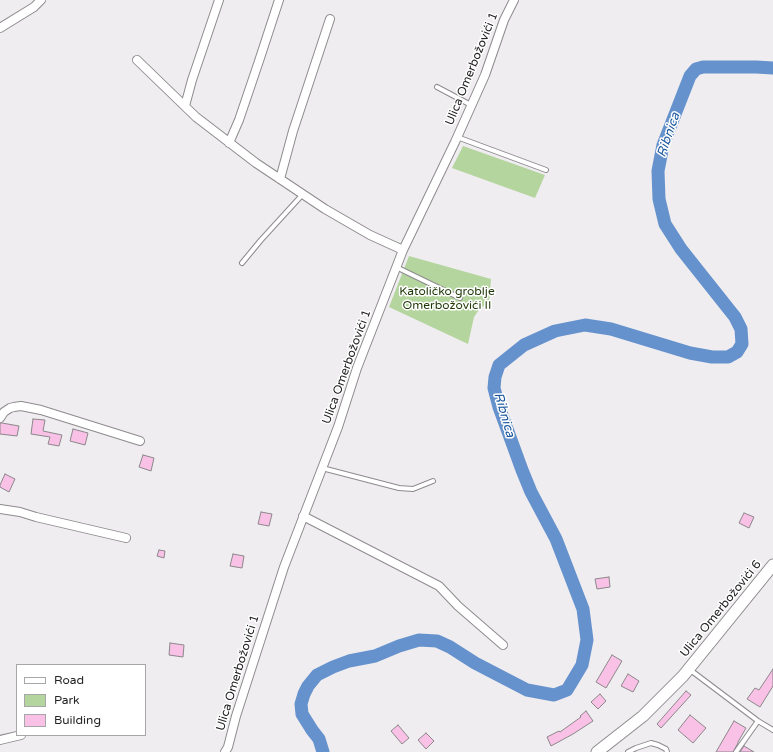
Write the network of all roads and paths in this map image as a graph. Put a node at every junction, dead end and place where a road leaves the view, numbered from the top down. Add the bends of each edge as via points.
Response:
1 (41, 0) edge
2 (218, 0) edge
3 (279, 0) edge
4 (514, 0) edge
5 (330, 19) dead end
6 (0, 28) edge
7 (137, 60) dead end
8 (436, 87) dead end
9 (471, 105) junction
10 (185, 106) junction
11 (457, 137) junction
12 (229, 143) junction
13 (546, 170) dead end
14 (280, 179) junction
15 (303, 194) junction
16 (403, 250) junction
17 (242, 263) dead end
18 (396, 267) junction
19 (460, 298) dead end
20 (0, 418) edge
21 (140, 441) dead end
22 (322, 468) junction
23 (433, 482) dead end
24 (0, 509) edge
25 (303, 516) junction
26 (126, 538) dead end
27 (773, 565) edge
28 (503, 645) dead end
29 (689, 668) junction
30 (758, 721) junction
31 (773, 730) edge
32 (17, 736) edge
33 (0, 740) edge
34 (225, 752) edge
35 (597, 752) edge
36 (628, 752) edge
37 (667, 752) edge
38 (736, 752) edge

1 - 6 street
2 - 10 street
3 - 12 street
4 - 9 street, Ulica Omerbožovići 1
5 - 14 street
7 - 10 street
8 - 9 lane
9 - 11 street, Ulica Omerbožovići 1
10 - 12 street
11 - 13 lane
11 - 16 street, Ulica Omerbožovići 1
12 - 14 street
14 - 15 street
15 - 16 street via 370,235
15 - 17 lane
16 - 18 street, Ulica Omerbožovići 1
18 - 19 lane
18 - 22 street, Ulica Omerbožovići 1
20 - 21 street via 10,408 21,406
22 - 23 lane via 399,488 412,489
22 - 25 street, Ulica Omerbožovići 1
24 - 26 street
25 - 28 street via 439,586
25 - 34 street, Ulica Omerbožovići 1 via 284,567
27 - 29 main road, Ulica Omerbožovići 6
29 - 30 lane
29 - 35 main road, Ulica Omerbožovići 6 via 642,716
30 - 31 lane
30 - 38 lane
32 - 33 street
36 - 37 lane via 651,743 666,749

